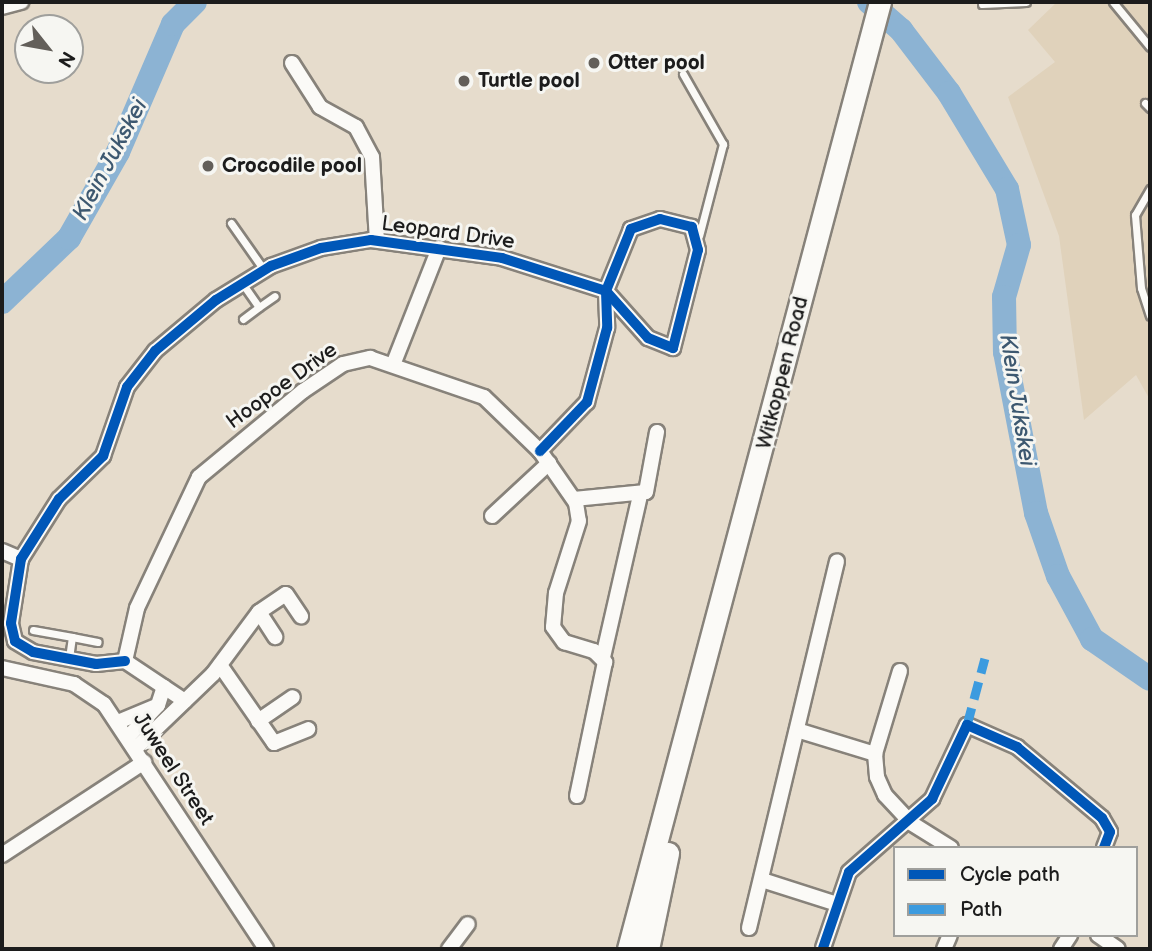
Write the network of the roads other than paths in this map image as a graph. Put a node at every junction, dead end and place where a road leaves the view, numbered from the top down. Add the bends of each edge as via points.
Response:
1 (20, 2) edge
2 (880, 2) edge
3 (1026, 2) edge
4 (1113, 2) edge
5 (982, 4) dead end
6 (2, 7) edge
7 (1150, 47) edge
8 (292, 63) dead end
9 (683, 74) dead end
10 (1150, 190) edge
11 (231, 223) dead end
12 (377, 240) junction
13 (699, 243) junction
14 (439, 247) junction
15 (264, 270) junction
16 (242, 283) junction
17 (606, 291) junction
18 (275, 296) dead end
19 (259, 307) junction
20 (1150, 316) edge
21 (243, 319) dead end
22 (393, 365) junction
23 (657, 432) dead end
24 (545, 457) junction
25 (640, 495) junction
26 (574, 499) junction
27 (492, 516) dead end
28 (2, 551) edge
29 (21, 559) junction
30 (837, 561) dead end
31 (259, 612) junction
32 (301, 616) dead end
33 (33, 630) dead end
34 (72, 637) junction
35 (275, 637) dead end
36 (98, 642) dead end
37 (603, 657) junction
38 (68, 659) junction
39 (125, 661) junction
40 (220, 665) junction
41 (2, 668) edge
42 (900, 671) dead end
43 (164, 687) junction
44 (293, 698) dead end
45 (185, 701) junction
46 (158, 705) junction
47 (258, 721) junction
48 (118, 722) junction
49 (308, 729) dead end
50 (797, 730) junction
51 (131, 743) junction
52 (688, 744) junction
53 (875, 754) junction
54 (144, 762) junction
55 (577, 796) dead end
56 (911, 823) junction
57 (948, 846) edge
58 (1105, 846) edge
59 (2, 855) edge
60 (762, 880) junction
61 (834, 903) junction
62 (468, 923) dead end
63 (749, 928) dead end
64 (1101, 937) edge
65 (262, 948) edge
66 (823, 948) edge
67 (449, 949) edge
68 (628, 949) edge
69 (648, 949) edge
70 (1118, 949) edge

1 - 6 street
2 - 52 main road, Witkoppen Road
3 - 5 lane
4 - 7 lane
8 - 12 street via 320,107 356,127 374,169
9 - 13 lane via 723,144
10 - 20 lane via 1135,215 1141,288
11 - 15 lane
12 - 14 street, Leopard Drive
12 - 15 street, Leopard Drive via 321,248
13 - 17 street via 692,227 668,219 636,225
13 - 17 street, Leopard Drive via 673,348 648,338
14 - 17 street, Leopard Drive via 516,261
14 - 22 street
15 - 16 street, Leopard Drive
16 - 19 lane
16 - 29 street, Leopard Drive via 146,363 127,387 103,456 59,499
17 - 24 street via 607,328 587,402
18 - 19 lane
19 - 21 lane
22 - 24 street, Hoopoe Drive via 477,393
22 - 39 street, Hoopoe Drive via 361,357 343,364 199,477 137,608
23 - 25 street via 651,481
24 - 26 street, Hoopoe Drive
24 - 27 street
25 - 26 street
25 - 37 street
26 - 37 street via 579,521 556,593 555,633
28 - 29 street
29 - 38 street, Leopard Drive via 12,637 28,650
30 - 50 street
31 - 32 street via 286,594
31 - 35 street
31 - 40 street
33 - 34 lane
34 - 36 lane
34 - 38 lane
37 - 55 street
38 - 39 street
39 - 43 street
40 - 45 street
40 - 47 street
41 - 48 street, Juweel Street via 81,687
42 - 53 street
43 - 45 street
43 - 46 street
44 - 47 street
45 - 51 street
46 - 48 street
46 - 51 street
47 - 49 street via 276,744
48 - 51 street, Juweel Street
50 - 53 street
50 - 60 street
51 - 54 street, Juweel Street
52 - 68 main road, Witkoppen Road
52 - 69 main road, Witkoppen Road
53 - 56 street via 885,795
54 - 59 street
54 - 65 street, Juweel Street
56 - 57 street
56 - 58 street via 932,799 967,725 1017,747 1102,818 1110,832
56 - 61 street via 855,865
60 - 61 street
60 - 63 street
61 - 66 street
62 - 67 street
64 - 70 street

